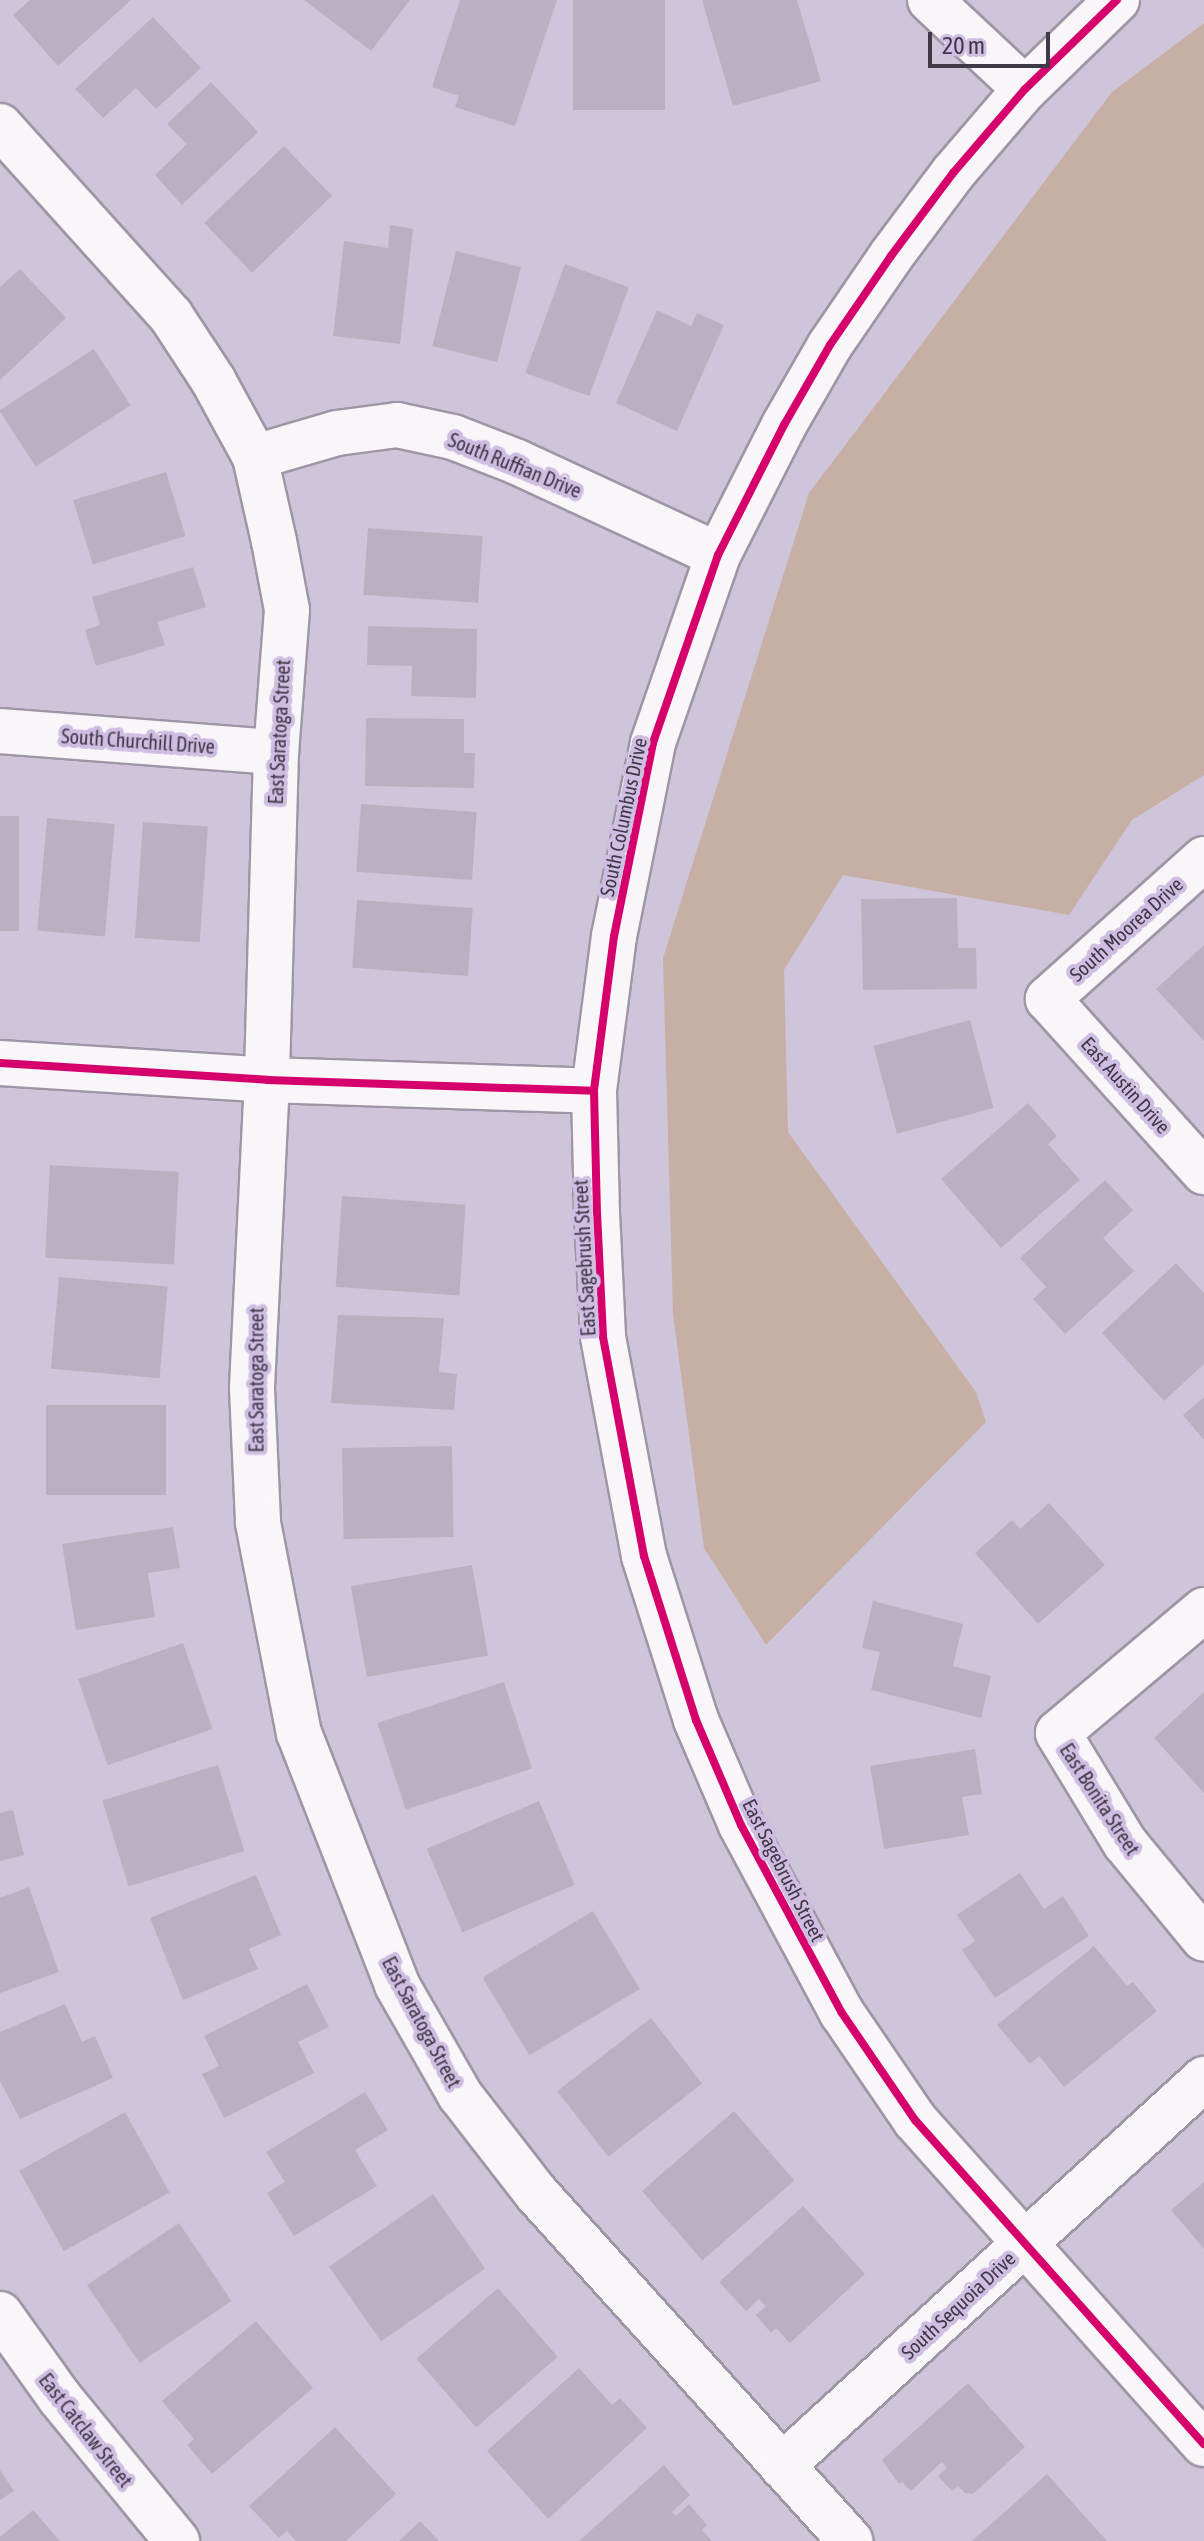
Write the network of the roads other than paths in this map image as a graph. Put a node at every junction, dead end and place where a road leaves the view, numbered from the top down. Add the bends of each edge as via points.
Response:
1 (930, 0) edge
2 (1117, 0) edge
3 (1025, 89) junction
4 (0, 126) edge
5 (255, 457) junction
6 (718, 555) junction
7 (0, 731) edge
8 (276, 752) junction
9 (1204, 859) edge
10 (1048, 999) joint
11 (0, 1063) edge
12 (267, 1080) junction
13 (594, 1091) junction
14 (1204, 1172) edge
15 (1204, 1610) edge
16 (1204, 1939) edge
17 (1204, 2079) edge
18 (1024, 2245) junction
19 (0, 2314) edge
20 (1204, 2444) edge
21 (782, 2466) junction
22 (177, 2541) edge
23 (850, 2541) edge

1 - 3 street
2 - 3 street, South Columbus Drive
3 - 6 street, South Columbus Drive via 953,173 830,345
4 - 5 street, East Saratoga Street via 171,316
5 - 6 street, South Ruffian Drive via 337,433 397,425 517,462
5 - 8 street, East Saratoga Street via 287,610
6 - 13 street, South Columbus Drive via 653,743 614,936
7 - 8 street, South Churchill Drive
8 - 12 street, East Saratoga Street
9 - 10 street, South Moorea Drive
10 - 14 street, East Austin Drive
11 - 12 street
12 - 13 street
12 - 21 street, East Saratoga Street via 252,1389 258,1523 299,1733 397,1985 460,2095 536,2193
13 - 18 street, East Sagebrush Street via 606,1352 644,1556 696,1720 741,1825 842,2013 915,2120
15 - 16 street, East Bonita Street via 1058,1733 1125,1843
17 - 18 street, South Sequoia Drive
18 - 20 street, East Sagebrush Street
18 - 21 street, South Sequoia Drive
19 - 22 street, East Catclaw Street via 79,2423
21 - 23 street, East Saratoga Street

